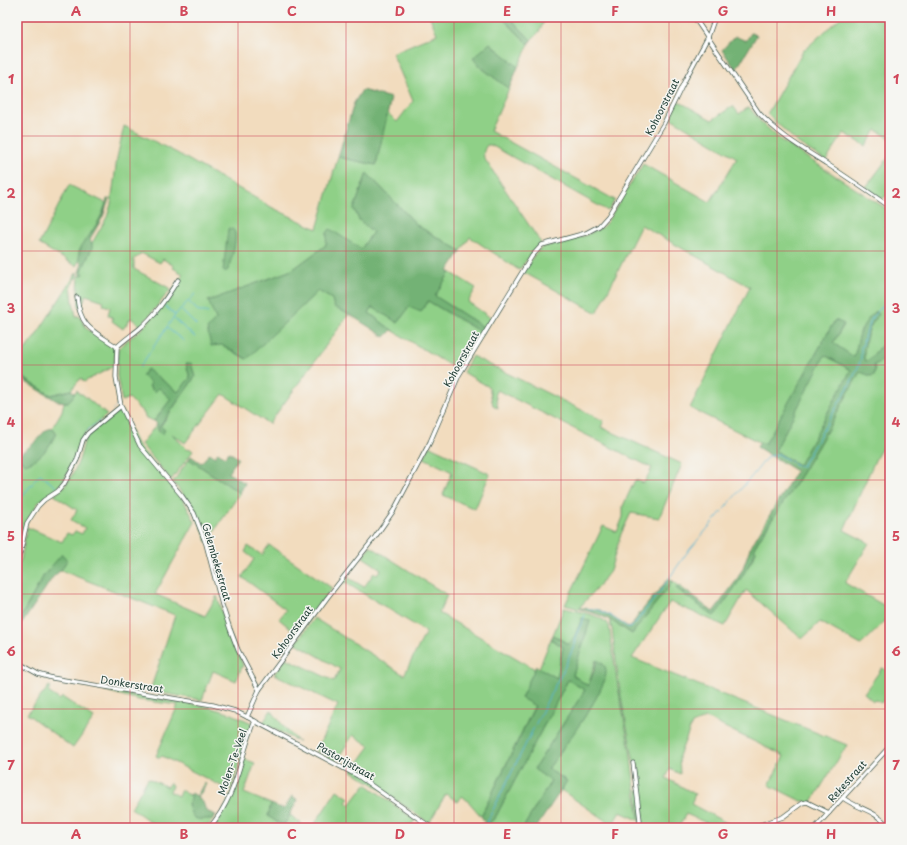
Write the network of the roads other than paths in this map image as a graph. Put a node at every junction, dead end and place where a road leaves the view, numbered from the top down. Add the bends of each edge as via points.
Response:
1 (694, 17) edge
2 (715, 17) edge
3 (708, 37) junction
4 (890, 207) edge
5 (178, 280) dead end
6 (77, 297) dead end
7 (117, 347) junction
8 (121, 406) junction
9 (17, 561) edge
10 (17, 662) edge
11 (259, 690) junction
12 (247, 716) junction
13 (255, 721) junction
14 (890, 746) edge
15 (634, 763) dead end
16 (843, 798) junction
17 (829, 813) junction
18 (208, 828) edge
19 (432, 828) edge
20 (639, 828) edge
21 (752, 828) edge
22 (815, 828) edge
23 (890, 828) edge

1 - 3 street
2 - 3 street, Kohoorstraat
3 - 4 street via 759,113 778,132
3 - 11 street, Kohoorstraat via 664,123 604,222 586,233 542,245 532,256 459,375 430,442 390,516
5 - 7 street via 140,329
6 - 7 street via 79,311 86,326
7 - 8 street, Gelembekestraat via 116,377
8 - 9 street via 88,433 72,471 61,488 38,506 24,530
8 - 11 street, Gelembekestraat via 140,446 194,513 206,544 230,629
10 - 12 street, Donkerstraat via 38,674 52,678 213,705
11 - 12 street, Kohoorstraat
12 - 13 street, Pastorijstraat
13 - 18 street, Molen-Te-Veel via 232,793
13 - 19 street, Pastorijstraat via 358,776
14 - 16 street, Rekestraat
15 - 20 street
16 - 17 street, Rekestraat
16 - 23 street via 872,812
17 - 21 street via 804,802 783,817
17 - 22 street, Rekestraat

